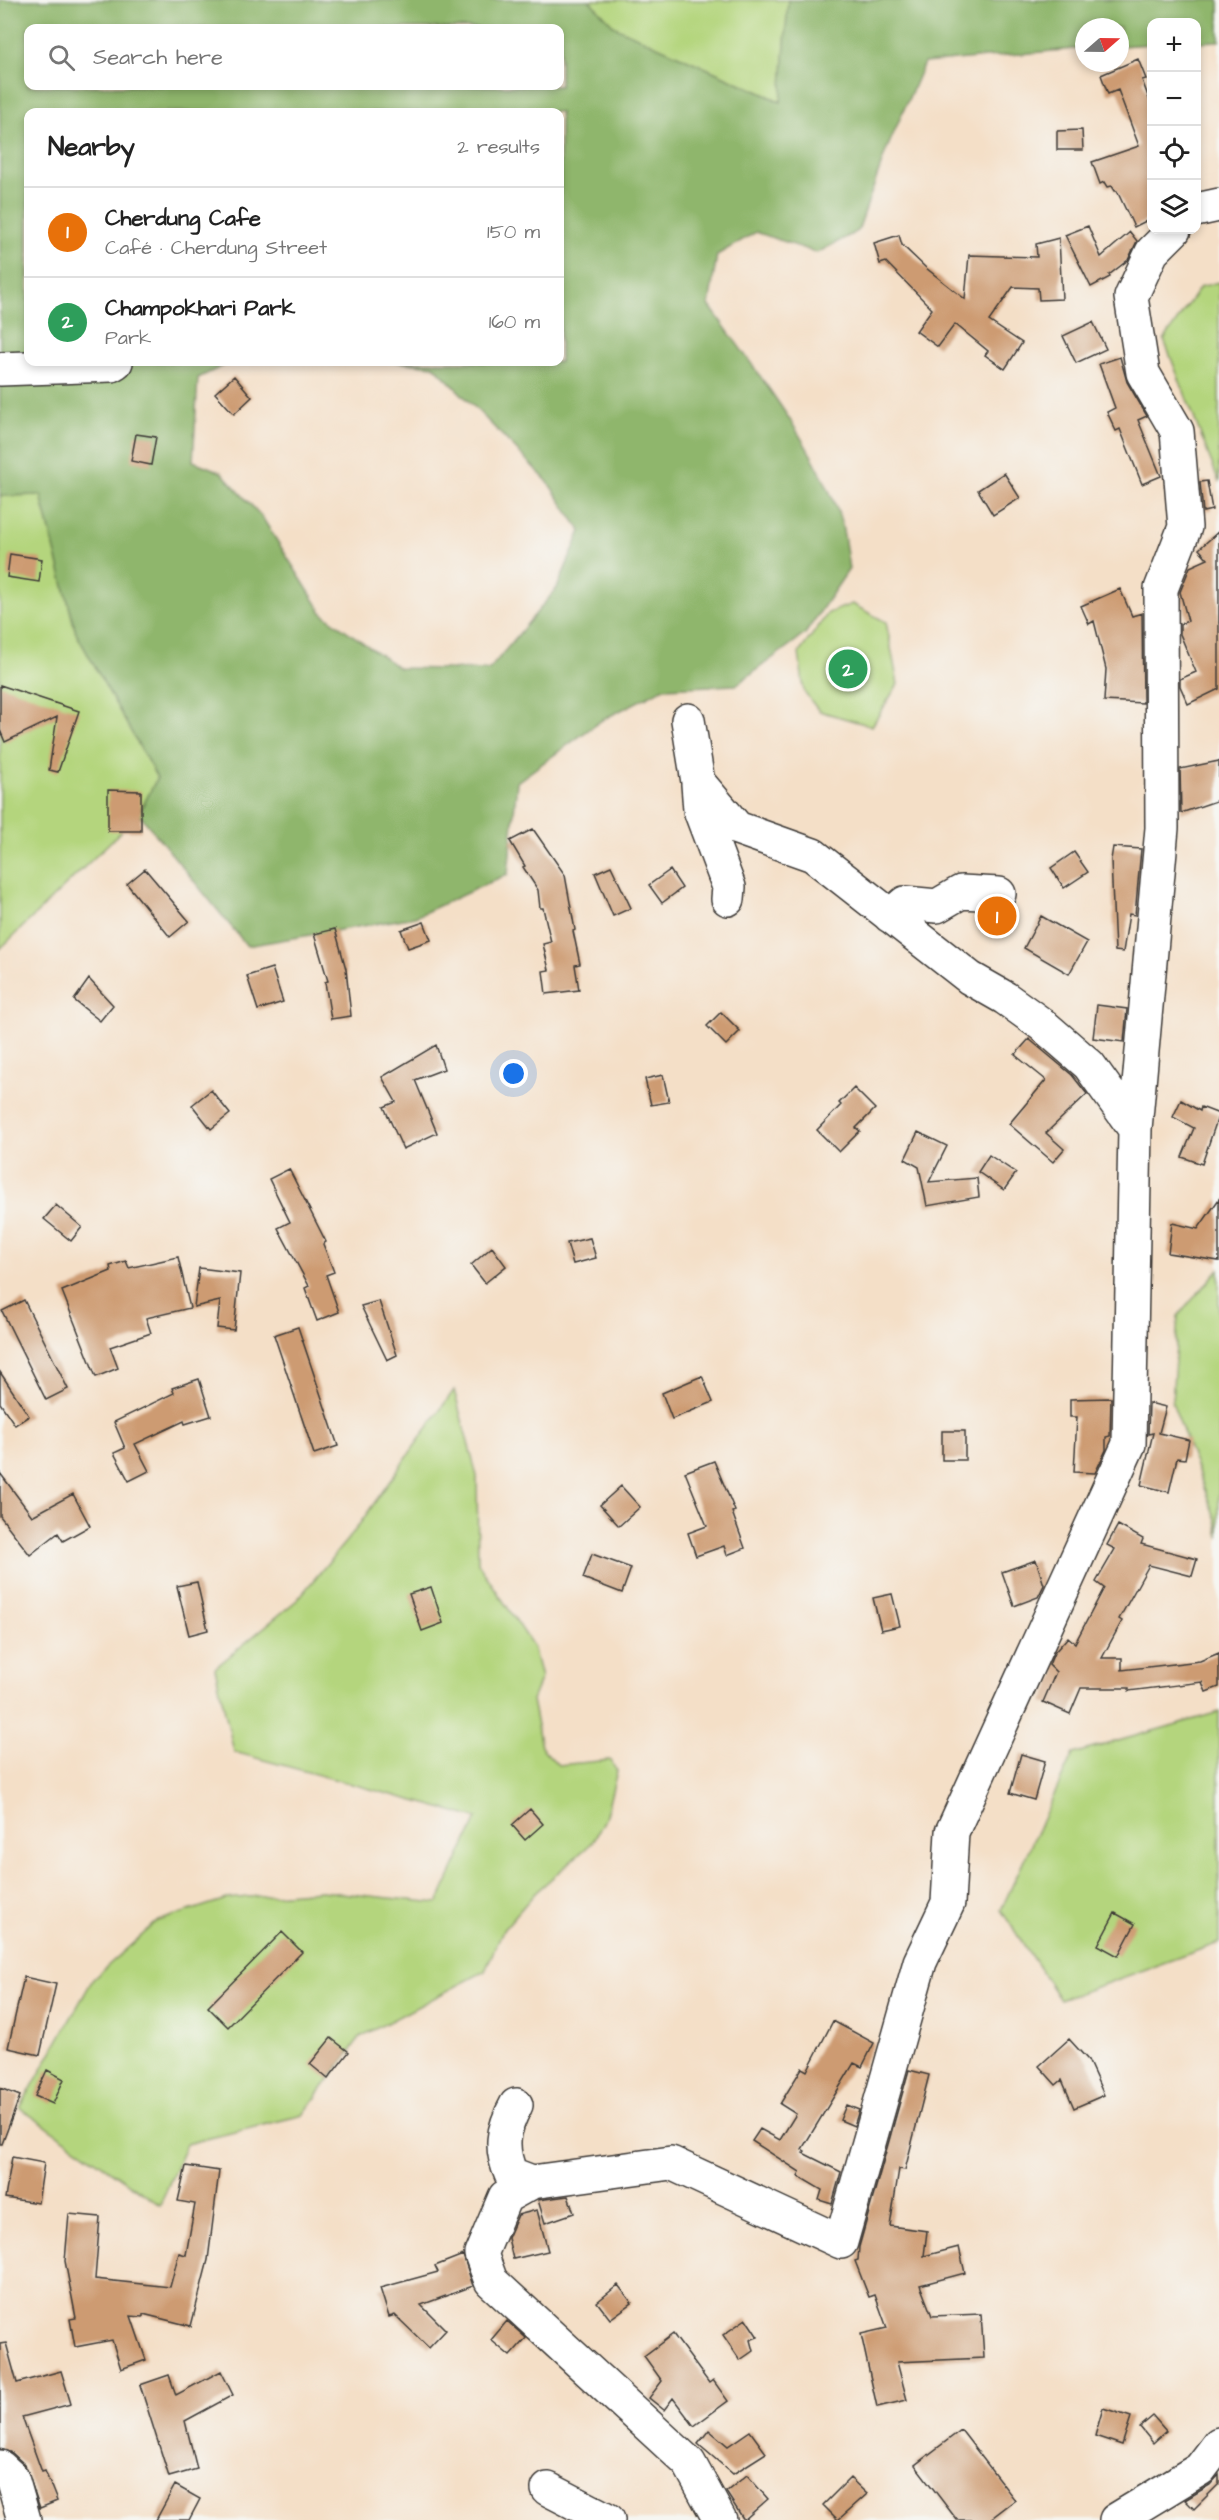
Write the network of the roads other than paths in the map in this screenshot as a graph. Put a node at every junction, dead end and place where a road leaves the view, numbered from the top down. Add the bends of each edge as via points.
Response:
1 (1219, 205) edge
2 (1201, 209) edge
3 (1170, 234) edge
4 (83, 366) edge
5 (0, 369) edge
6 (688, 720) dead end
7 (698, 782) junction
8 (999, 894) dead end
9 (728, 900) dead end
10 (890, 916) junction
11 (1135, 1129) junction
12 (516, 2105) dead end
13 (532, 2182) junction
14 (1219, 2444) edge
15 (0, 2467) edge
16 (548, 2489) dead end
17 (24, 2520) edge
18 (608, 2520) edge
19 (720, 2520) edge
20 (1116, 2520) edge

1 - 2 street
3 - 11 street via 1152,252 1131,297 1143,373 1177,431 1185,526 1161,589 1161,828
4 - 5 street
6 - 7 street
7 - 9 street via 700,810 729,887
7 - 10 street via 737,828 813,855
8 - 10 street via 961,892 937,906 905,903
10 - 11 street via 969,978 1005,998 1070,1047 1089,1065
11 - 13 street via 1129,1444 952,1832 948,1903 920,1962 841,2242 671,2163
12 - 13 street via 507,2122 503,2155 512,2174
13 - 19 street via 505,2197 481,2254 491,2281 690,2463
14 - 20 street via 1200,2469
15 - 17 street via 12,2478
16 - 18 street

